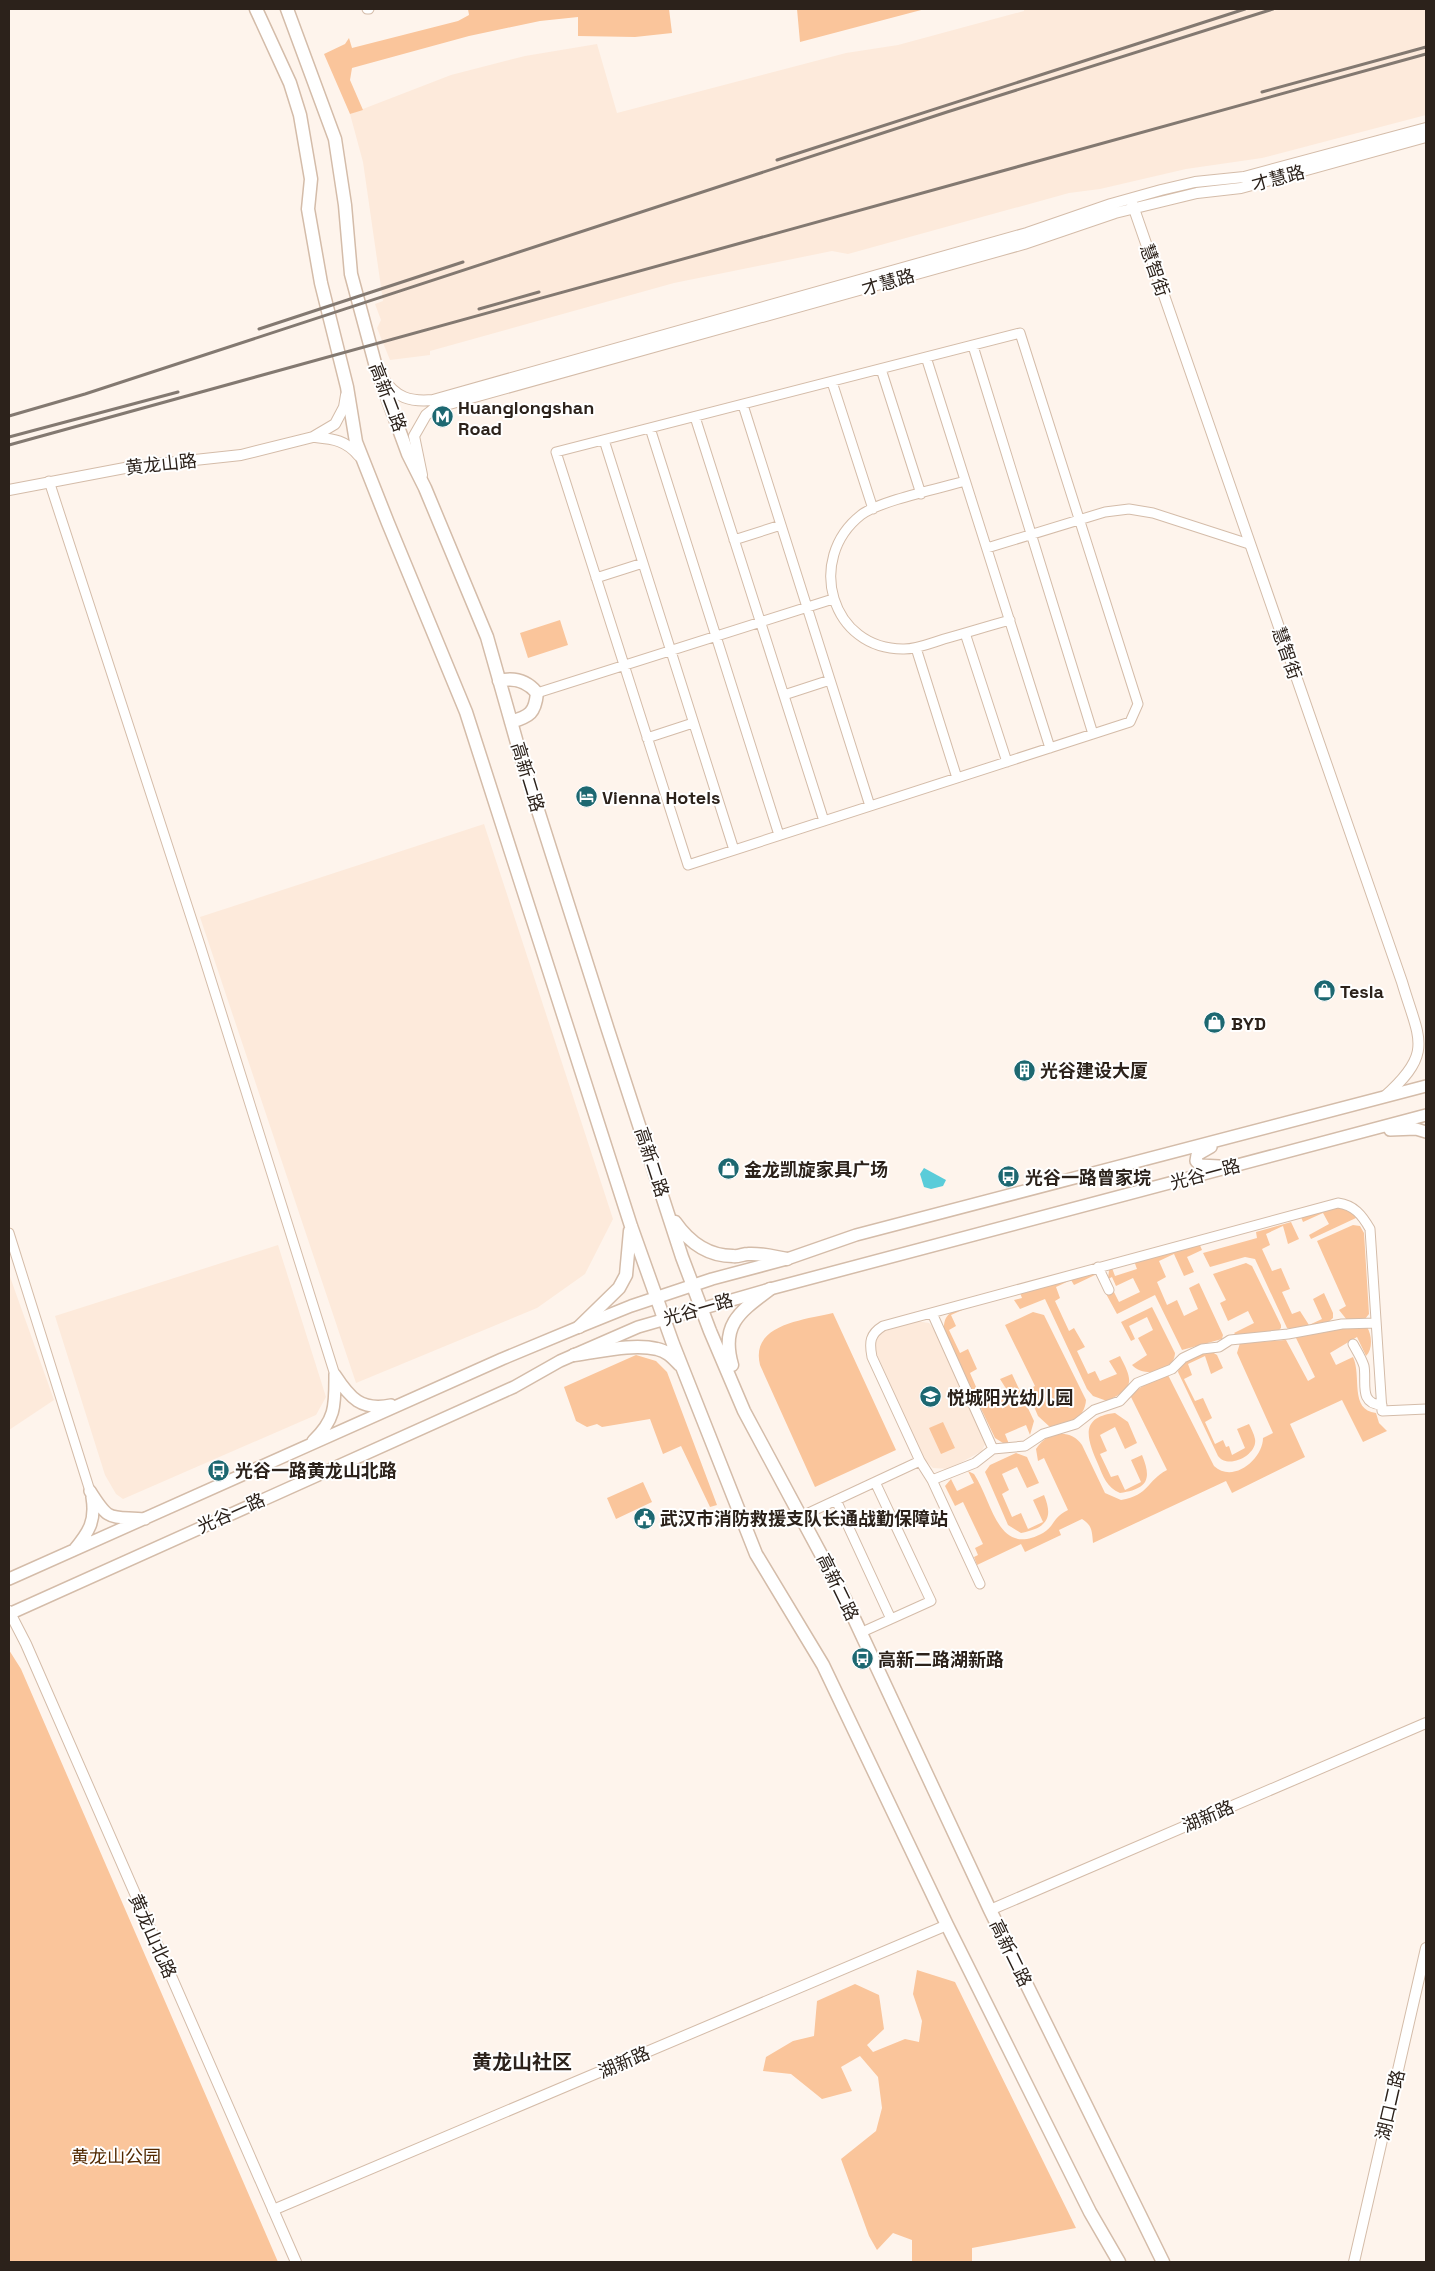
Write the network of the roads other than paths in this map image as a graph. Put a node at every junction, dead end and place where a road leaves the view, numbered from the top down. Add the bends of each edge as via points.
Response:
1 (256, 9) edge
2 (287, 9) edge
3 (1426, 128) edge
4 (1426, 137) edge
5 (1135, 203) junction
6 (973, 346) junction
7 (926, 358) junction
8 (376, 367) junction
9 (881, 369) junction
10 (832, 382) junction
11 (347, 387) junction
12 (743, 405) junction
13 (695, 417) junction
14 (650, 428) junction
15 (313, 437) junction
16 (604, 440) junction
17 (369, 468) junction
18 (49, 481) junction
19 (965, 481) junction
20 (425, 488) junction
21 (9, 490) edge
22 (921, 494) junction
23 (873, 509) junction
24 (1080, 520) junction
25 (781, 525) junction
26 (1032, 535) junction
27 (734, 540) junction
28 (1249, 544) junction
29 (987, 548) junction
30 (643, 563) junction
31 (596, 578) junction
32 (833, 598) junction
33 (807, 607) junction
34 (1010, 620) junction
35 (760, 622) junction
36 (965, 633) junction
37 (716, 636) junction
38 (916, 648) junction
39 (670, 650) junction
40 (624, 665) junction
41 (830, 680) junction
42 (499, 681) junction
43 (537, 693) junction
44 (784, 695) junction
45 (511, 722) junction
46 (693, 723) junction
47 (1093, 734) junction
48 (647, 738) junction
49 (1050, 748) junction
50 (1007, 762) junction
51 (957, 778) junction
52 (870, 806) junction
53 (824, 821) junction
54 (779, 835) junction
55 (734, 850) junction
56 (1426, 1041) edge
57 (1426, 1086) edge
58 (1383, 1097) junction
59 (1426, 1115) edge
60 (1366, 1132) junction
61 (1426, 1132) edge
62 (1233, 1137) junction
63 (1242, 1165) junction
64 (669, 1214) junction
65 (631, 1226) junction
66 (9, 1233) edge
67 (787, 1259) junction
68 (1098, 1267) junction
69 (693, 1286) junction
70 (770, 1289) junction
71 (1109, 1290) dead end
72 (657, 1298) junction
73 (702, 1308) junction
74 (932, 1313) junction
75 (664, 1319) junction
76 (1376, 1322) junction
77 (579, 1327) junction
78 (1354, 1344) dead end
79 (574, 1355) junction
80 (684, 1370) junction
81 (335, 1375) junction
82 (405, 1403) junction
83 (1382, 1405) junction
84 (1426, 1409) edge
85 (744, 1411) junction
86 (309, 1446) junction
87 (994, 1449) junction
88 (920, 1461) junction
89 (932, 1480) junction
90 (875, 1482) junction
91 (90, 1491) junction
92 (836, 1500) junction
93 (802, 1516) junction
94 (146, 1519) junction
95 (72, 1552) junction
96 (9, 1579) edge
97 (980, 1584) dead end
98 (9, 1612) edge
99 (891, 1619) junction
100 (860, 1633) junction
101 (1426, 1723) edge
102 (990, 1910) junction
103 (947, 1926) junction
104 (1426, 1948) edge
105 (273, 2210) junction
106 (296, 2262) edge
107 (1119, 2262) edge
108 (1163, 2262) edge
109 (1354, 2262) edge

1 - 11 main road, 高新二路 via 290,83 300,115 311,180 308,208 321,284
2 - 8 main road, 高新二路 via 335,139 351,274
3 - 5 street, 才慧路 via 1244,177 1195,182
4 - 5 street, 才慧路 via 1241,188
5 - 8 street, 才慧路 via 433,400 398,396 388,387
5 - 20 street, 才慧路 via 1014,246 434,408 414,436
5 - 28 street, 慧智街
5 - 56 street, 慧智街
6 - 7 street
6 - 24 street via 1020,333
6 - 26 street
7 - 9 street
7 - 19 street
8 - 20 main road, 高新二路 via 408,454
9 - 10 street
9 - 22 street
10 - 12 street
10 - 23 street
11 - 15 street, 黄龙山路 via 344,407 334,424
11 - 17 main road, 高新二路 via 356,442
12 - 13 street
12 - 25 street
13 - 14 street
13 - 27 street
14 - 16 street
14 - 37 street
15 - 17 street, 黄龙山路 via 336,439 352,447
15 - 18 street, 黄龙山路 via 241,455 130,467
16 - 30 street
16 - 31 street via 556,452
17 - 65 main road, 高新二路 via 475,738
18 - 21 street, 黄龙山路
18 - 81 street via 203,954
19 - 22 street
19 - 29 street
20 - 42 main road, 高新二路 via 487,637
22 - 23 street
23 - 32 street via 854,521 836,545 829,576
24 - 26 street
24 - 28 street via 1116,510 1140,510
24 - 47 street via 1138,704 1130,722
25 - 27 street
25 - 33 street
26 - 29 street
26 - 47 street
27 - 35 street
28 - 58 street, 慧智街 via 1418,1034 1418,1058 1413,1068
29 - 34 street
30 - 31 street
30 - 39 street
31 - 40 street
32 - 33 street
32 - 38 street via 843,618 863,637 892,648
33 - 35 street
33 - 41 street
34 - 36 street
34 - 49 street
35 - 37 street
35 - 44 street
36 - 38 street
36 - 50 street
37 - 39 street
37 - 54 street
38 - 51 street
39 - 40 street
39 - 46 street
40 - 43 street
40 - 48 street
41 - 44 street
41 - 52 street
42 - 43 main road via 521,680
42 - 45 main road, 高新二路
43 - 45 main road via 536,706 531,714
44 - 53 street
45 - 64 main road, 高新二路
46 - 48 street
46 - 55 street
47 - 49 street
48 - 55 street via 688,864
49 - 50 street
50 - 51 street
51 - 52 street
52 - 53 street
53 - 54 street
54 - 55 street
57 - 58 main road, 光谷一路
58 - 62 main road, 光谷一路
59 - 60 main road, 光谷一路
60 - 61 main road via 1416,1129
60 - 63 main road, 光谷一路
62 - 63 main road via 1197,1155 1196,1161 1213,1167
62 - 67 main road, 光谷一路 via 856,1235
63 - 70 main road, 光谷一路
64 - 67 main road via 684,1236 714,1254
64 - 69 main road, 高新二路
65 - 72 main road, 高新二路
65 - 77 main road via 626,1275 609,1299
66 - 91 street
67 - 69 main road, 光谷一路
68 - 71 street
68 - 74 street
68 - 76 street via 1338,1203 1348,1204 1370,1229
69 - 72 main road, 光谷一路
69 - 73 main road, 高新二路
70 - 73 main road, 光谷一路
70 - 85 main road via 739,1313 730,1330 728,1351
72 - 75 main road, 高新二路
72 - 77 main road, 光谷一路
73 - 75 main road, 光谷一路
73 - 85 main road, 高新二路
74 - 87 street
74 - 88 street via 883,1326 874,1332 869,1344
75 - 79 main road, 光谷一路 via 638,1326
75 - 80 main road, 高新二路
76 - 83 street
76 - 87 street via 1230,1340 1219,1347 1202,1349 1183,1358 1172,1370 1137,1383 1120,1401 1094,1410 1076,1424 1043,1434 1025,1446
77 - 82 main road, 光谷一路
78 - 83 street via 1364,1366 1368,1400
79 - 80 main road via 650,1348 670,1354
79 - 98 main road, 光谷一路 via 514,1386
80 - 103 main road, 高新二路 via 756,1554 823,1666
81 - 82 main road via 348,1395 362,1404 380,1407
81 - 86 main road via 332,1416 326,1429
82 - 86 main road, 光谷一路
83 - 84 street via 1382,1411
85 - 93 main road, 高新二路
86 - 94 main road, 光谷一路
87 - 89 street via 975,1463
88 - 89 street
88 - 90 street
89 - 97 street
90 - 92 street
90 - 99 street via 931,1601
91 - 94 main road via 103,1512 111,1517
91 - 95 main road via 94,1520
92 - 93 street
92 - 99 street
93 - 100 main road, 高新二路
94 - 95 main road, 光谷一路
95 - 96 main road, 光谷一路
98 - 105 street, 黄龙山北路
99 - 100 street
100 - 102 main road, 高新二路
101 - 102 street, 湖新路
102 - 108 main road, 高新二路
103 - 105 street, 湖新路
103 - 107 main road, 高新二路 via 1090,2212
104 - 109 street, 湖口二路
105 - 106 street, 黄龙山北路

